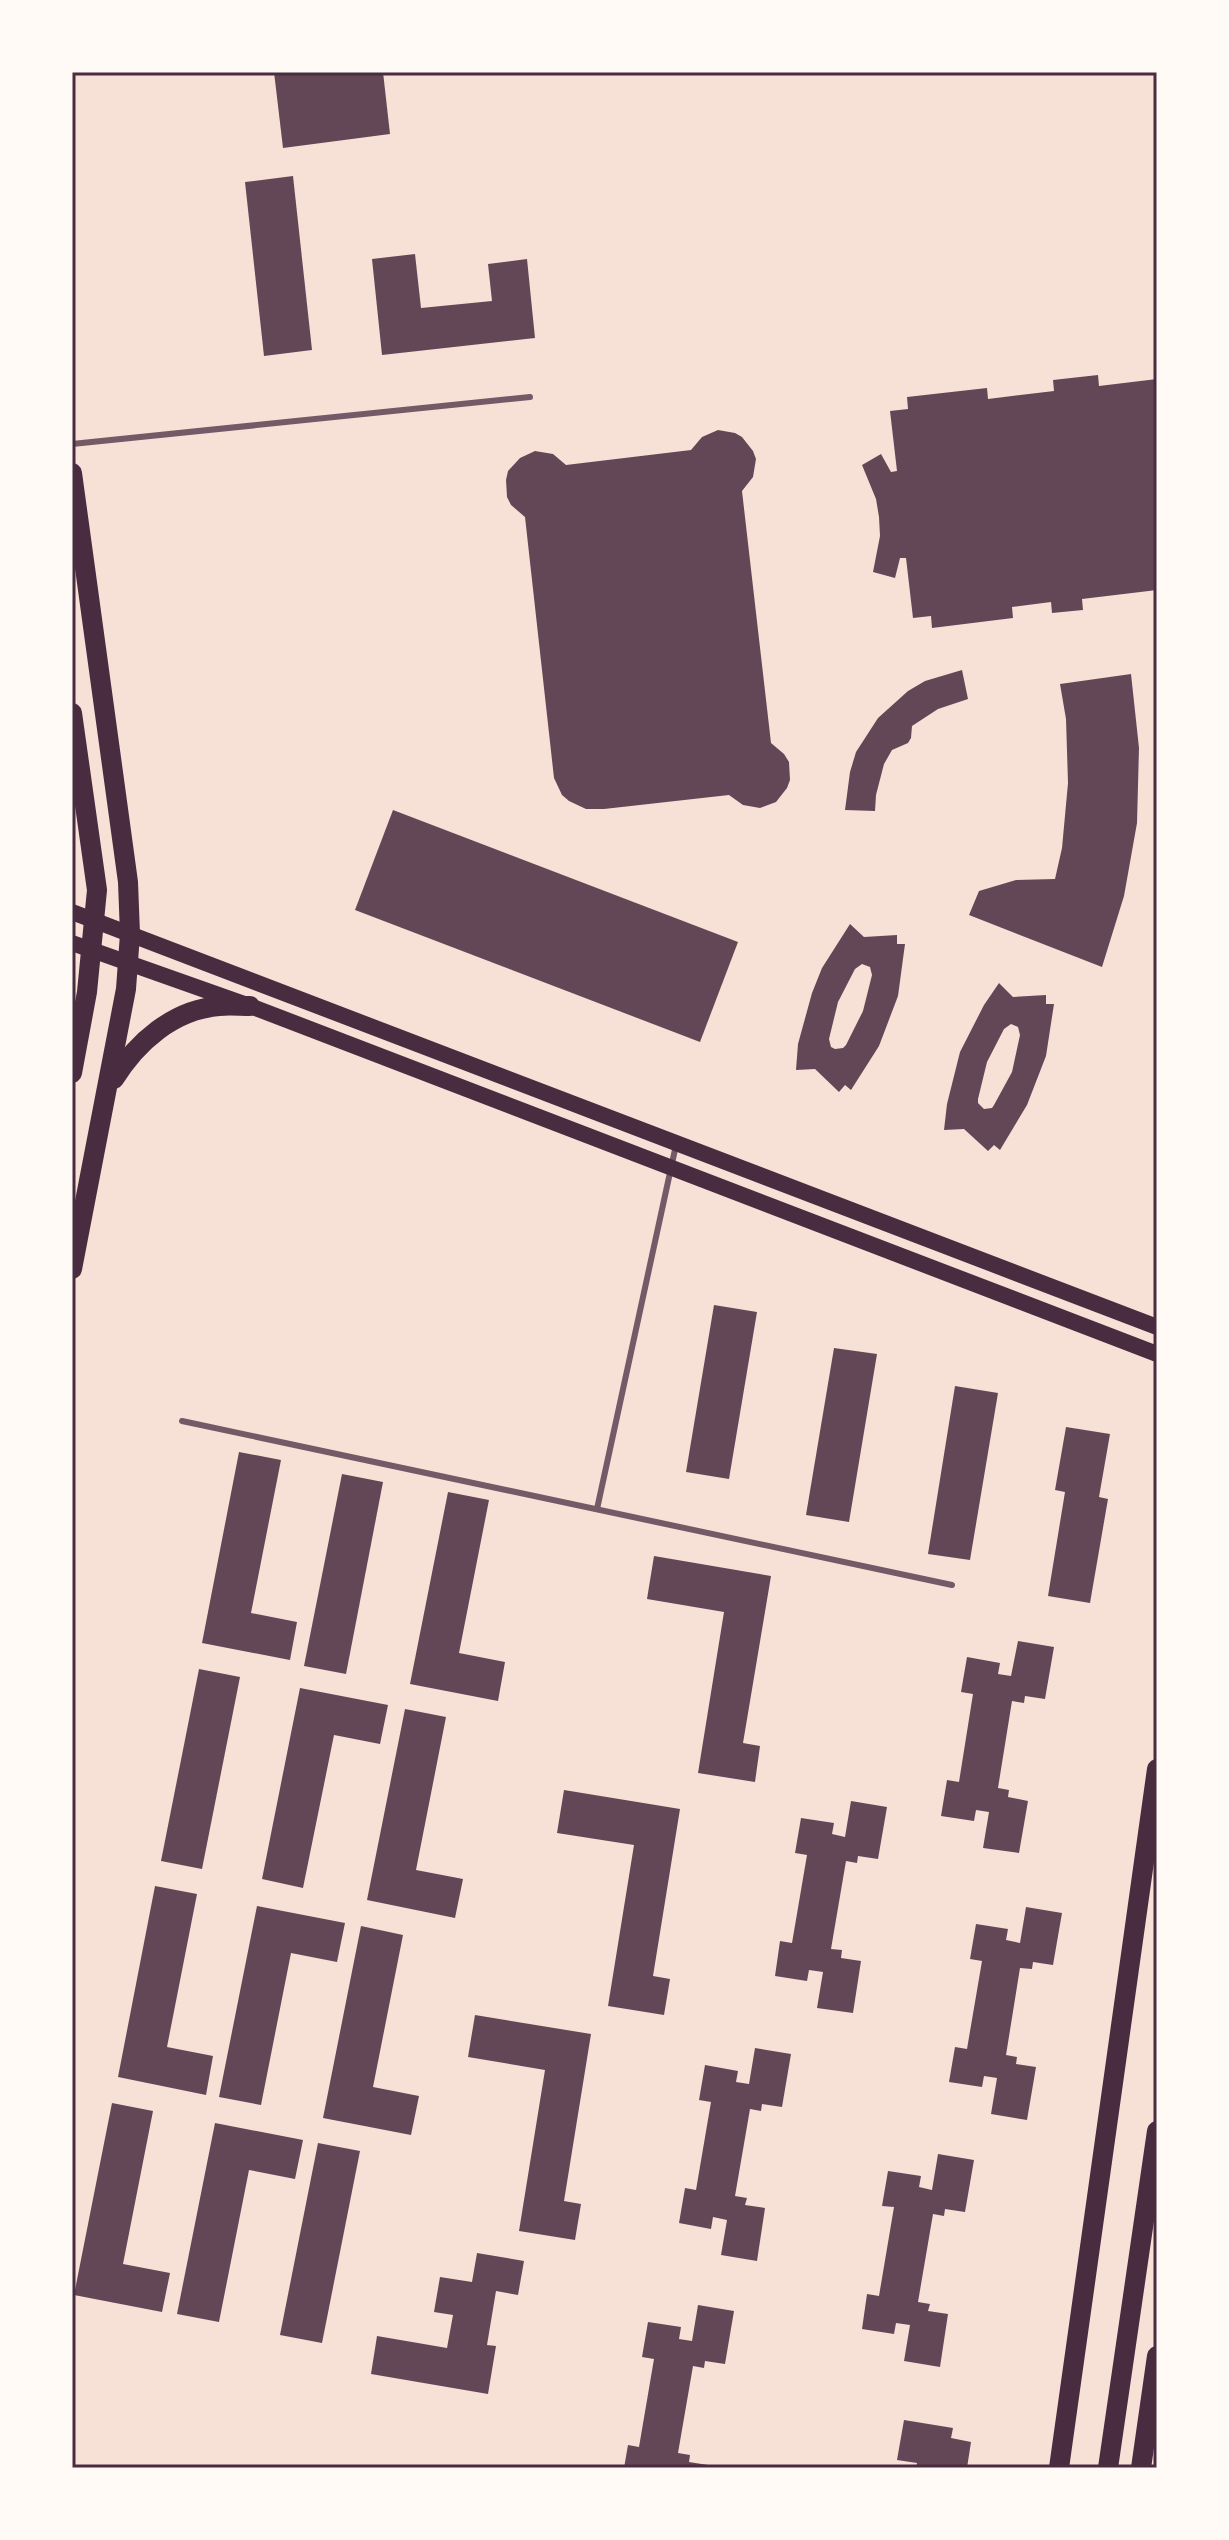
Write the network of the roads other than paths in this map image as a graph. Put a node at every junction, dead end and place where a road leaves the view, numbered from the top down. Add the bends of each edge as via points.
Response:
1 (530, 397) dead end
2 (72, 444) edge
3 (72, 473) edge
4 (72, 713) edge
5 (72, 912) edge
6 (95, 921) junction
7 (130, 934) junction
8 (72, 943) edge
9 (92, 950) junction
10 (129, 962) junction
11 (250, 1006) junction
12 (73, 1063) edge
13 (107, 1089) junction
14 (676, 1143) junction
15 (671, 1167) junction
16 (72, 1269) edge
17 (1157, 1327) edge
18 (1157, 1354) edge
19 (182, 1421) dead end
20 (597, 1509) junction
21 (952, 1585) dead end
22 (1157, 1769) edge
23 (1157, 2131) edge
24 (1157, 2356) edge
25 (1059, 2468) edge
26 (1108, 2468) edge
27 (1141, 2468) edge

1 - 2 lane
3 - 7 main road via 128,882
4 - 6 main road via 97,890
5 - 6 main road
6 - 7 main road
6 - 9 main road
7 - 10 main road
7 - 14 main road
8 - 9 main road
9 - 10 main road
9 - 12 main road
10 - 11 main road
10 - 13 main road
11 - 13 main road via 218,1006 173,1021 127,1057
11 - 15 main road
13 - 16 main road
14 - 15 lane
14 - 17 main road
15 - 18 main road
15 - 20 lane
19 - 20 lane
20 - 21 lane
22 - 25 main road
23 - 26 main road
24 - 27 main road

